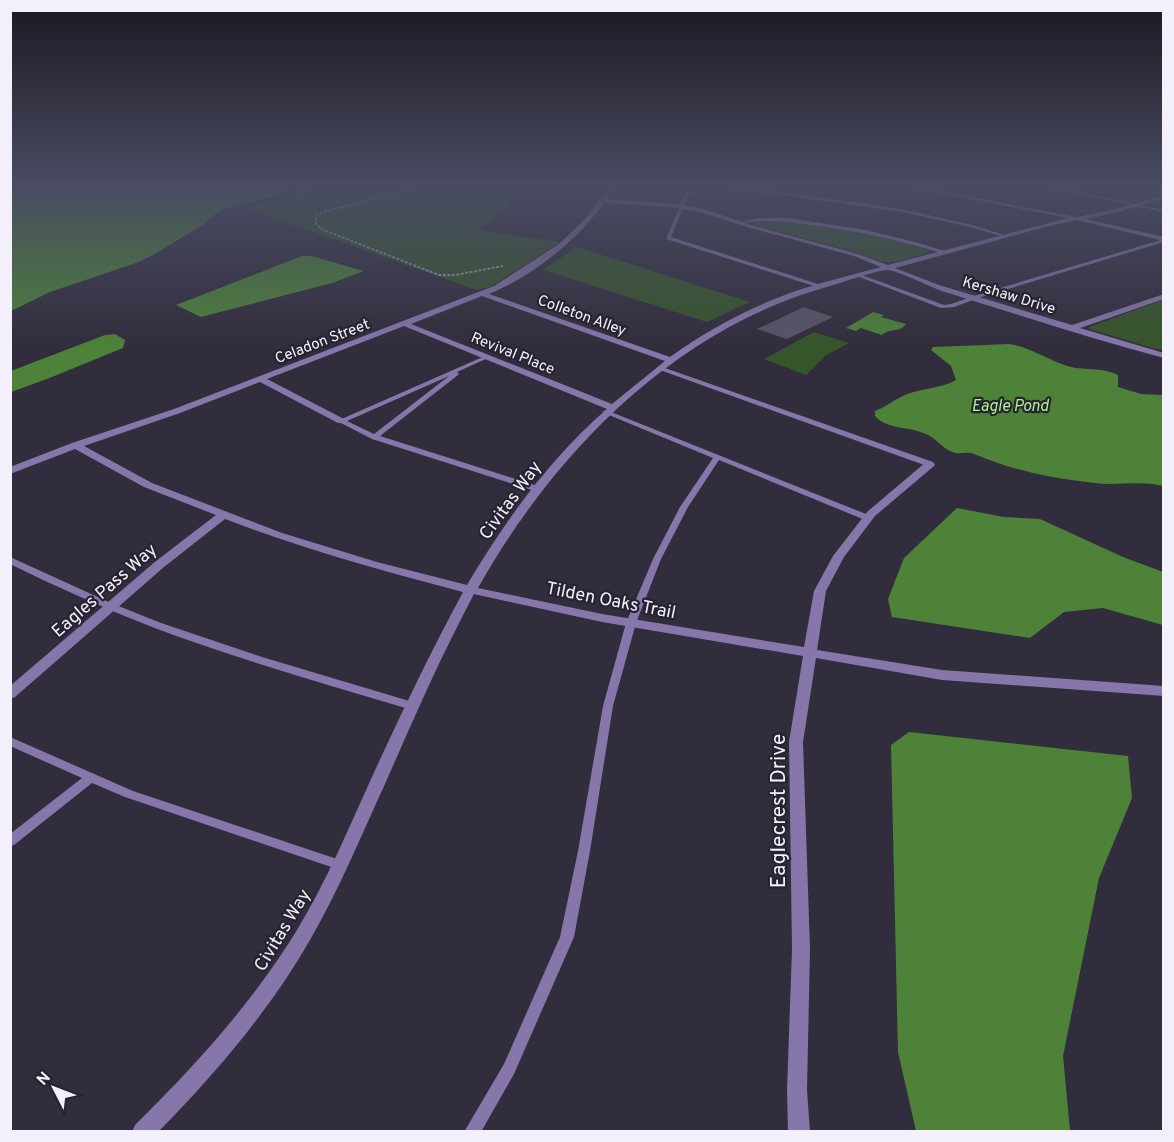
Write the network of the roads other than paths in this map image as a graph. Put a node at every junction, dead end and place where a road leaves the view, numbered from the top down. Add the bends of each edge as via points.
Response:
1 (569, 240) edge
2 (675, 240) edge
3 (802, 240) edge
4 (910, 240) edge
5 (989, 240) edge
6 (1160, 240) edge
7 (945, 252) junction
8 (887, 267) junction
9 (857, 275) junction
10 (819, 286) junction
11 (483, 294) junction
12 (1164, 296) edge
13 (973, 298) junction
14 (405, 324) junction
15 (1072, 328) junction
16 (1164, 356) edge
17 (487, 357) junction
18 (667, 365) junction
19 (461, 369) junction
20 (260, 379) junction
21 (609, 410) junction
22 (341, 421) junction
23 (375, 437) junction
24 (76, 445) junction
25 (717, 457) junction
26 (930, 464) joint
27 (10, 471) edge
28 (538, 489) junction
29 (223, 515) junction
30 (868, 518) junction
31 (10, 560) edge
32 (471, 590) junction
33 (110, 608) junction
34 (631, 623) junction
35 (811, 654) junction
36 (1164, 691) edge
37 (10, 694) edge
38 (412, 706) junction
39 (10, 741) edge
40 (90, 777) junction
41 (10, 840) edge
42 (340, 865) junction
43 (142, 1131) edge
44 (472, 1131) edge
45 (800, 1131) edge

1 - 11 street, Celadon Street via 516,277
2 - 10 lane
3 - 8 street, Kershaw Drive
4 - 7 lane
5 - 7 street, Civitas Way
6 - 13 lane
7 - 8 street, Civitas Way
8 - 9 street, Civitas Way
8 - 13 street, Kershaw Drive
9 - 10 street, Civitas Way
9 - 13 lane via 943,307
10 - 18 street, Civitas Way via 746,313 705,336
11 - 14 street, Celadon Street
11 - 18 street, Colleton Alley
12 - 15 street
13 - 15 street, Kershaw Drive
14 - 17 street, Revival Place
14 - 20 street, Celadon Street
15 - 16 street, Kershaw Drive
17 - 19 lane
17 - 21 street, Revival Place
18 - 21 street, Civitas Way
18 - 26 lane
19 - 22 lane
19 - 23 lane
20 - 22 street
20 - 24 street, Celadon Street
21 - 25 lane
21 - 28 street, Civitas Way
22 - 23 lane
23 - 28 lane
24 - 27 street, Celadon Street
24 - 29 street, Tilden Oaks Trail via 148,485
25 - 30 lane
25 - 34 lane via 684,507 657,559
26 - 30 street, Eaglecrest Drive
28 - 32 street, Civitas Way
29 - 32 street, Tilden Oaks Trail via 374,565
29 - 33 street, Eagles Pass Way
30 - 35 street, Eaglecrest Drive via 839,556 820,591
31 - 33 lane
32 - 34 street, Tilden Oaks Trail
32 - 38 street, Civitas Way
33 - 37 street, Eagles Pass Way
33 - 38 lane via 255,660
34 - 35 street, Tilden Oaks Trail
34 - 44 lane via 609,706 567,937 509,1069
35 - 36 street, Tilden Oaks Trail via 942,675
35 - 45 street, Eaglecrest Drive via 796,742
38 - 42 street, Civitas Way
39 - 40 lane
40 - 41 lane
40 - 42 lane via 129,794
42 - 43 street, Civitas Way via 302,939 245,1020

